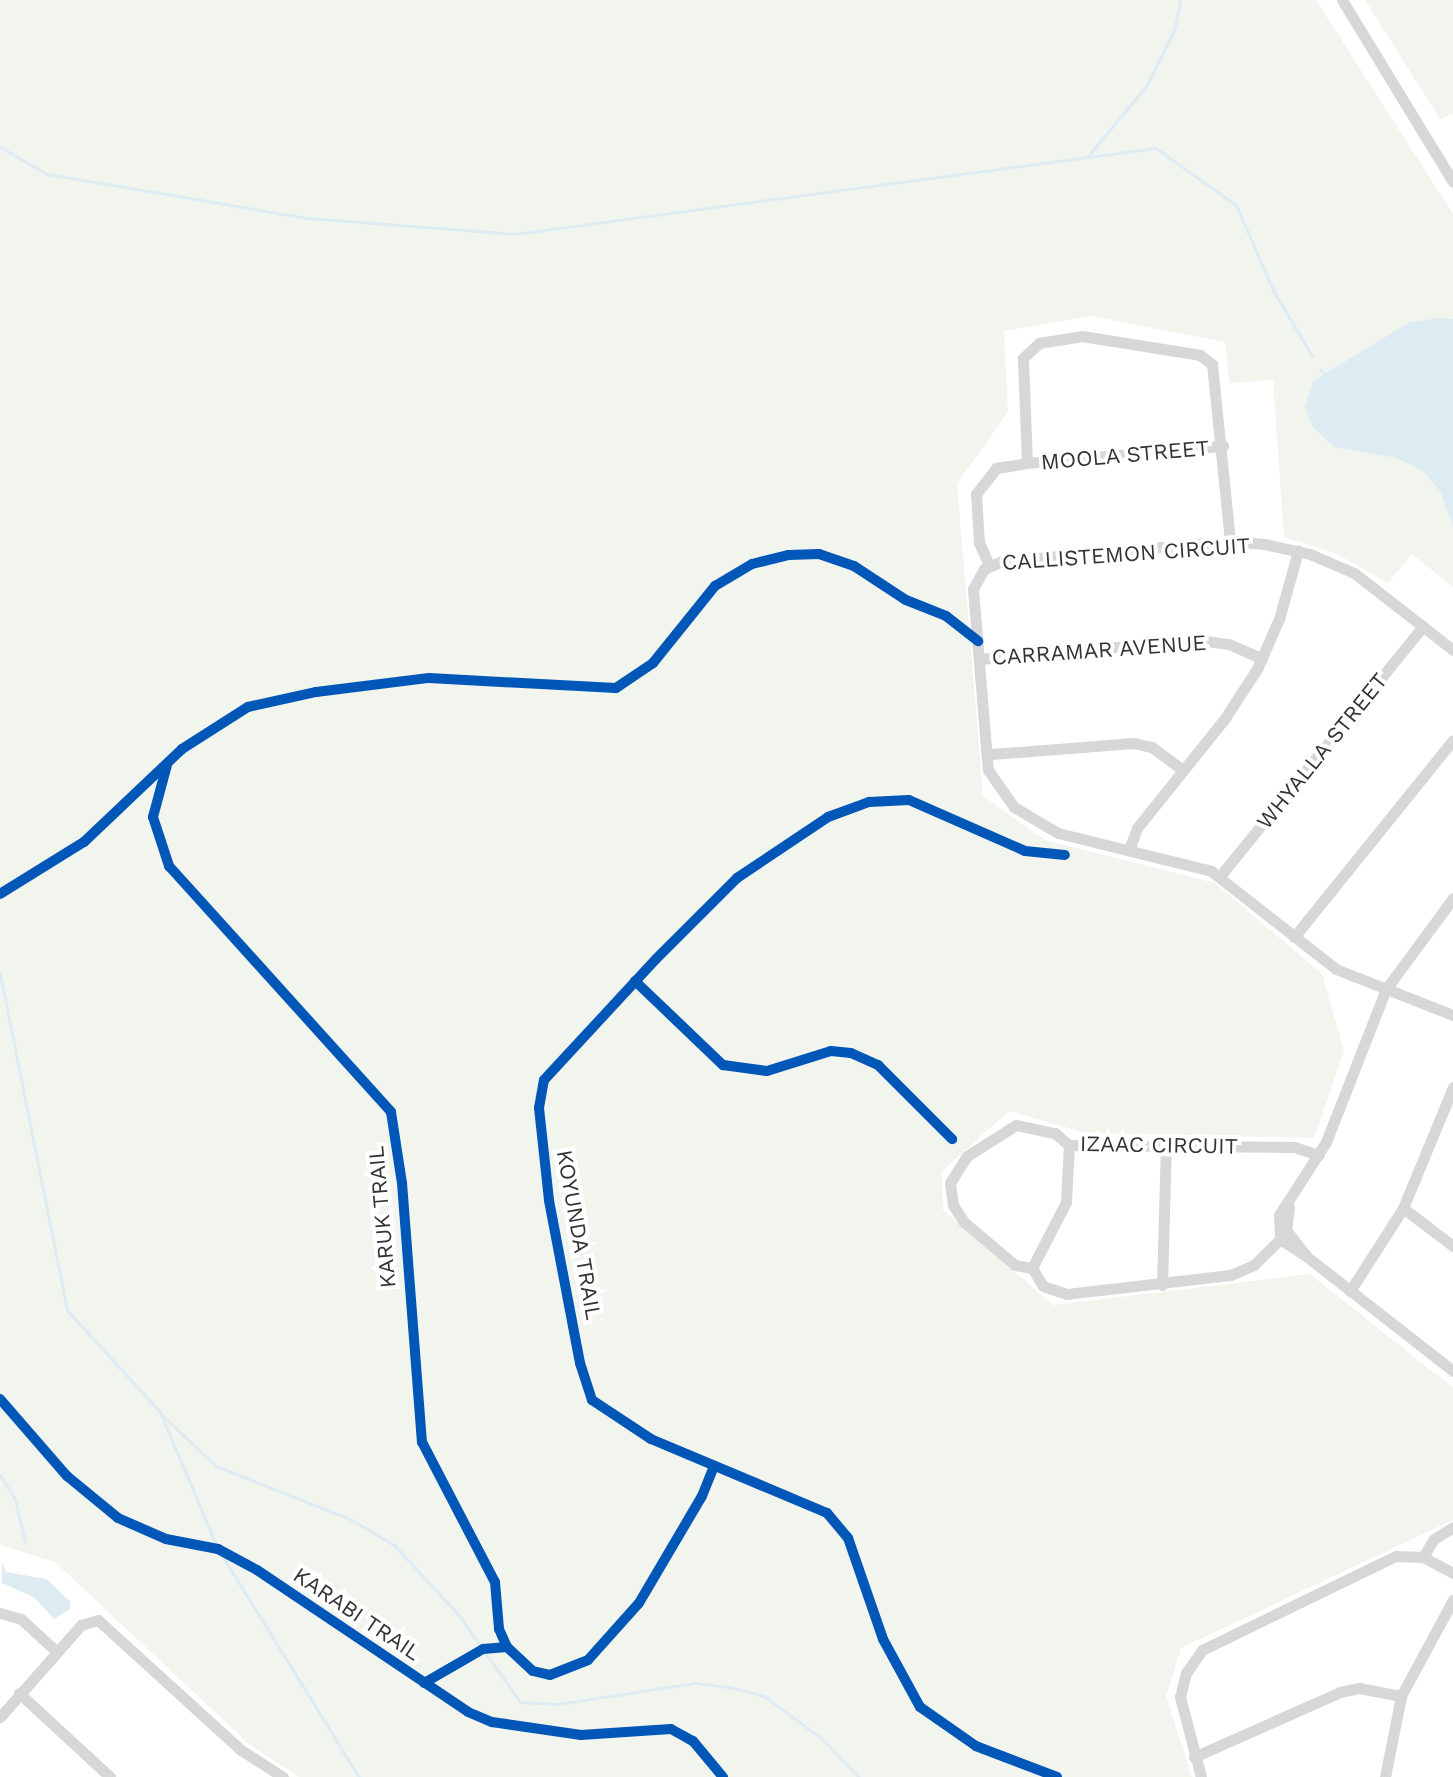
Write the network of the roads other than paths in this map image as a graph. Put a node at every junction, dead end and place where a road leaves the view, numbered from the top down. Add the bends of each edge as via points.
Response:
1 (1342, 0) edge
2 (1453, 182) edge
3 (1223, 446) junction
4 (1027, 463) junction
5 (1230, 541) junction
6 (1298, 551) junction
7 (989, 565) junction
8 (1423, 626) junction
9 (1453, 650) edge
10 (980, 659) junction
11 (1262, 659) junction
12 (987, 732) junction
13 (1453, 740) edge
14 (992, 754) junction
15 (1183, 770) junction
16 (993, 778) junction
17 (1129, 850) junction
18 (1220, 876) junction
19 (1453, 898) edge
20 (1294, 937) junction
21 (1386, 989) junction
22 (1453, 1015) edge
23 (1453, 1087) edge
24 (1166, 1144) junction
25 (1069, 1145) junction
26 (1319, 1155) junction
27 (1290, 1203) junction
28 (1403, 1208) junction
29 (1280, 1239) junction
30 (1453, 1246) edge
31 (1306, 1256) junction
32 (1032, 1268) junction
33 (1162, 1285) junction
34 (1350, 1291) junction
35 (1453, 1371) edge
36 (1453, 1527) edge
37 (1423, 1557) junction
38 (1453, 1573) edge
39 (1453, 1600) edge
40 (0, 1613) edge
41 (57, 1652) junction
42 (19, 1693) junction
43 (1401, 1696) junction
44 (0, 1717) edge
45 (1194, 1757) junction
46 (110, 1777) edge
47 (283, 1777) edge
48 (1201, 1777) edge
49 (1385, 1777) edge

1 - 2 street
3 - 4 street, MOOLA STREET
3 - 4 street via 1217,375 1209,360 1082,336 1039,343 1023,358
3 - 5 street
4 - 7 street, MOOLA STREET via 996,468 978,488 979,543
5 - 6 street, CALLISTEMON CIRCUIT
5 - 7 street, CALLISTEMON CIRCUIT
6 - 8 street, CALLISTEMON CIRCUIT via 1354,573
6 - 11 street
7 - 10 street, CALLISTEMON CIRCUIT via 973,589
8 - 9 street, CALLISTEMON CIRCUIT
8 - 18 street, WHYALLA STREET
10 - 11 street, CARRAMAR AVENUE via 1199,640 1229,644
10 - 12 street, CALLISTEMON CIRCUIT
11 - 15 street via 1231,711
12 - 14 street, CALLISTEMON CIRCUIT
12 - 16 street, CALLISTEMON CIRCUIT
13 - 20 street
14 - 15 street via 1134,743 1152,747
14 - 16 street, CALLISTEMON CIRCUIT
15 - 17 street via 1137,828
16 - 17 street via 1005,798 1046,828
17 - 18 street
18 - 20 street
19 - 21 street
20 - 21 street via 1336,969
21 - 22 street
21 - 26 street
23 - 28 street
24 - 25 street, IZAAC CIRCUIT
24 - 26 street, IZAAC CIRCUIT via 1294,1147
24 - 33 street
25 - 32 street via 1066,1202
25 - 32 street, IZAAC CIRCUIT via 1044,1130 1009,1127 967,1156 952,1178 951,1200 960,1218 1015,1265
26 - 27 street
27 - 29 street via 1277,1220
27 - 31 street via 1286,1230
28 - 30 street
28 - 34 street
29 - 31 street
29 - 33 street, IZAAC CIRCUIT via 1241,1272
31 - 34 street
32 - 33 street, IZAAC CIRCUIT via 1043,1286 1067,1294
34 - 35 street
36 - 37 street via 1434,1539
37 - 38 street
37 - 45 street via 1386,1560 1202,1650 1186,1673 1180,1697
39 - 43 street
40 - 41 street via 21,1619
41 - 42 street
41 - 47 street via 84,1622 102,1621 235,1746
42 - 44 street
42 - 46 street
43 - 45 street via 1359,1688 1340,1692
43 - 49 street
45 - 48 street

